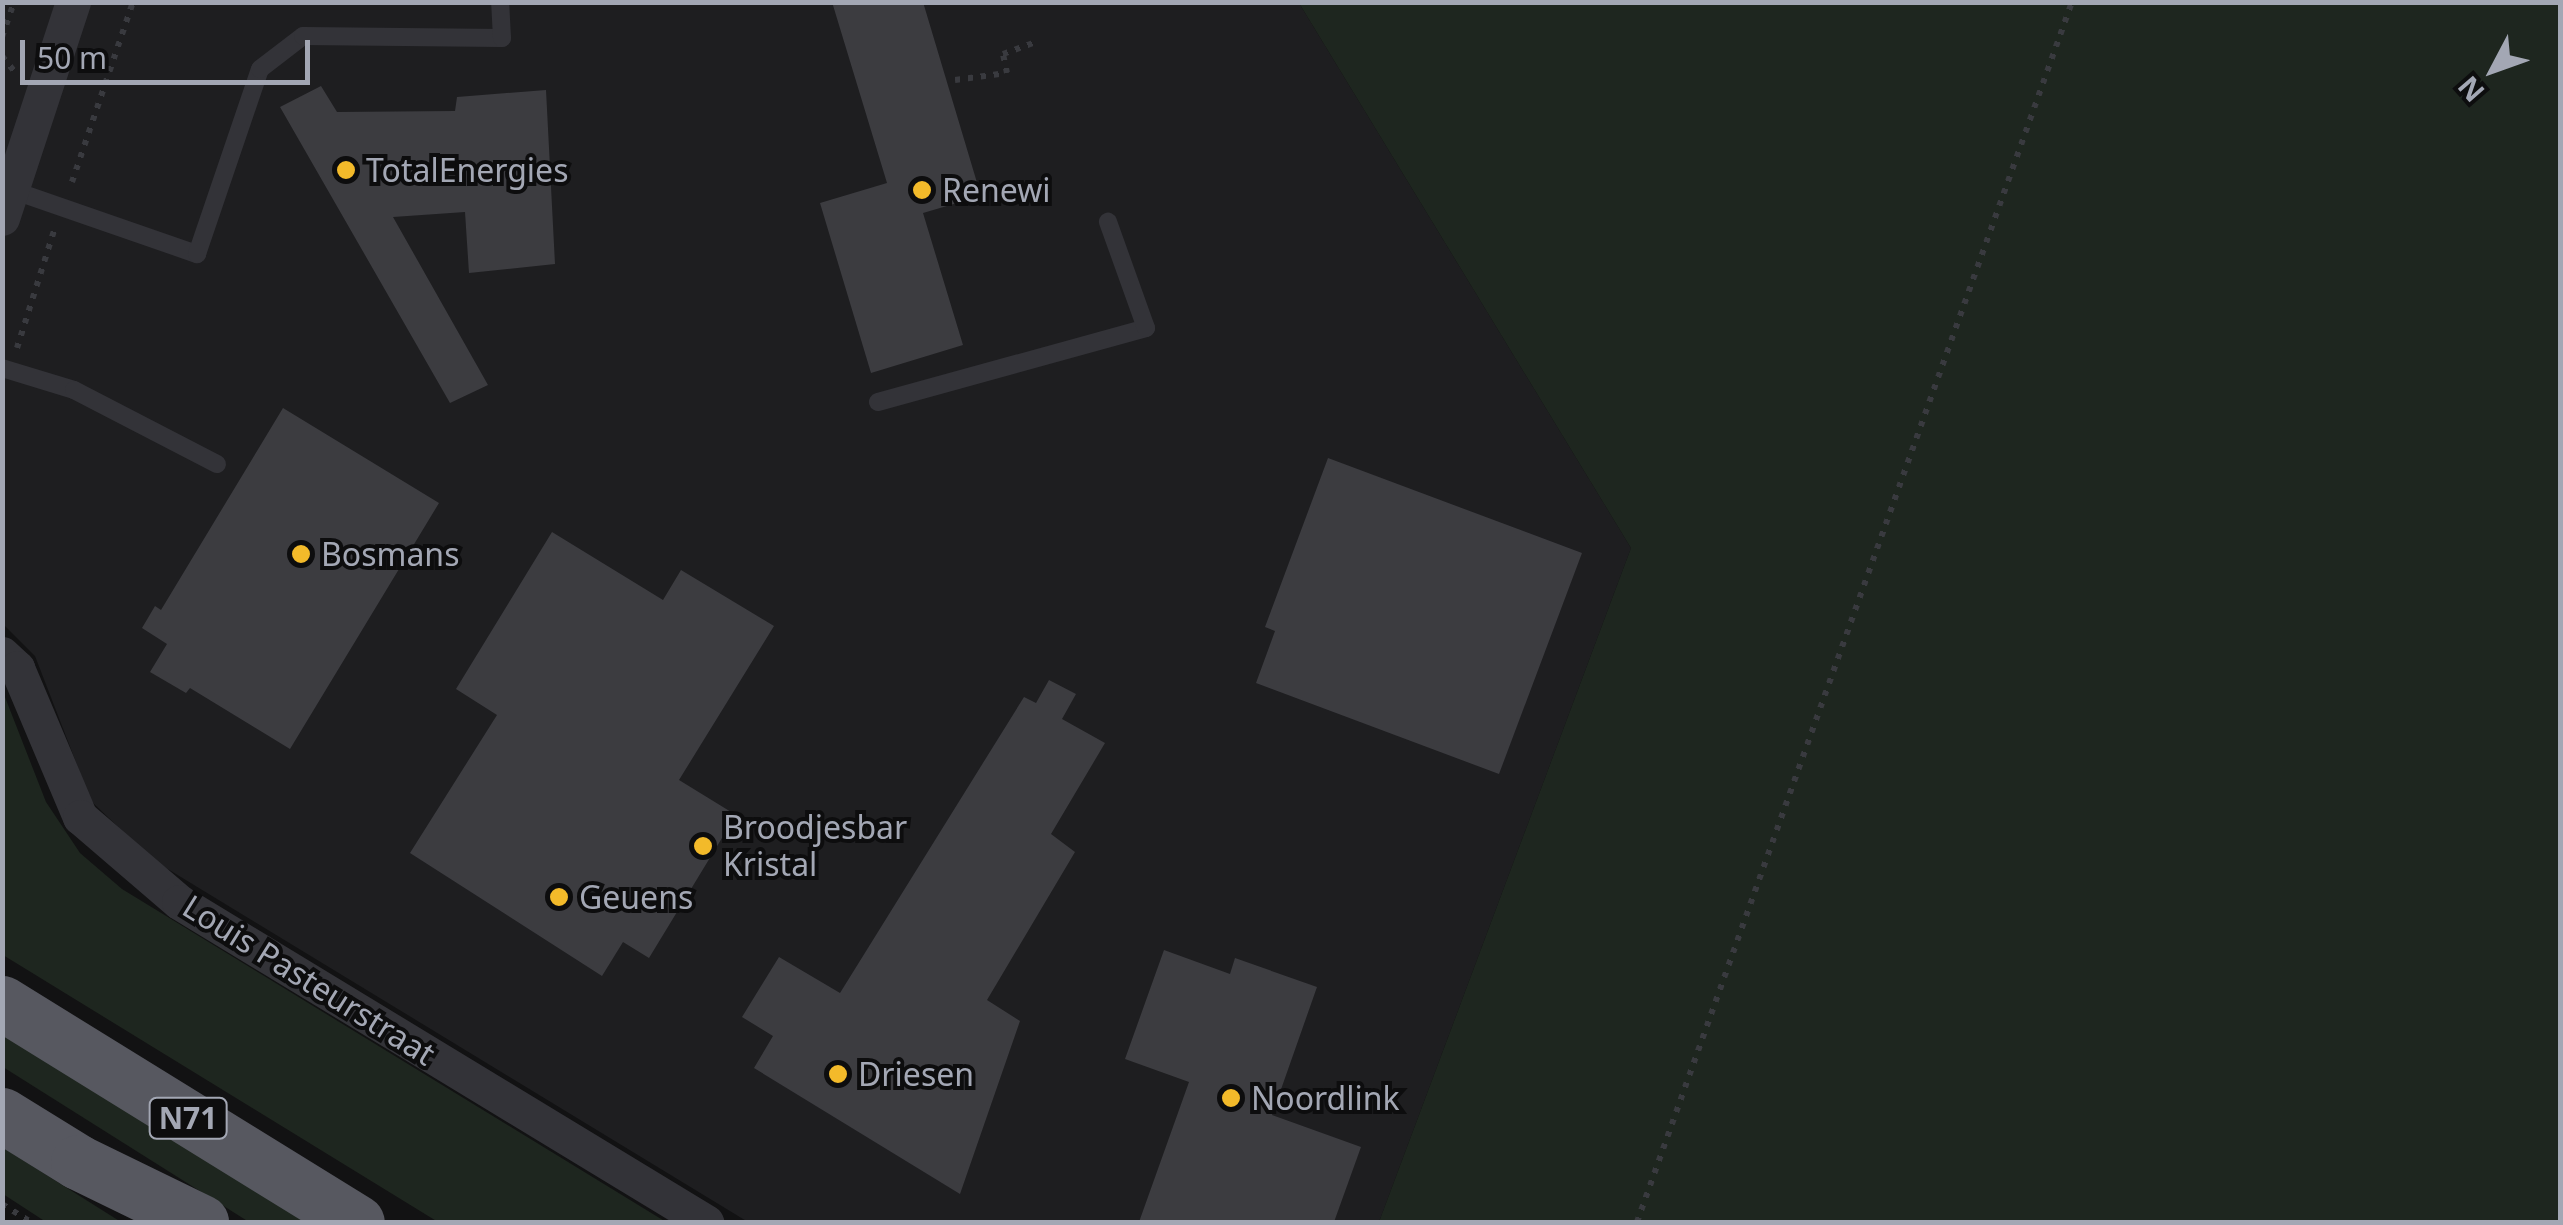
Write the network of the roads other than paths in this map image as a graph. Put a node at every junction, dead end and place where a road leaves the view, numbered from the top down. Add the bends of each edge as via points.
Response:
1 (73, 2) edge
2 (500, 2) edge
3 (7, 204) edge
4 (1108, 222) dead end
5 (2, 368) edge
6 (878, 402) dead end
7 (217, 464) dead end
8 (2, 654) edge
9 (8, 1004) edge
10 (2, 1080) edge
11 (2, 1114) edge
12 (187, 1213) edge
13 (357, 1222) edge
14 (706, 1222) edge

1 - 3 street
2 - 3 lane via 502,38 303,36 260,69 197,254
4 - 6 lane via 1146,328
5 - 7 lane via 74,390
8 - 14 street, Louis Pasteurstraat via 18,668 80,817 179,902
9 - 13 highway, N71
10 - 12 highway, N71 via 104,1144
11 - 12 highway, N71 via 78,1162

